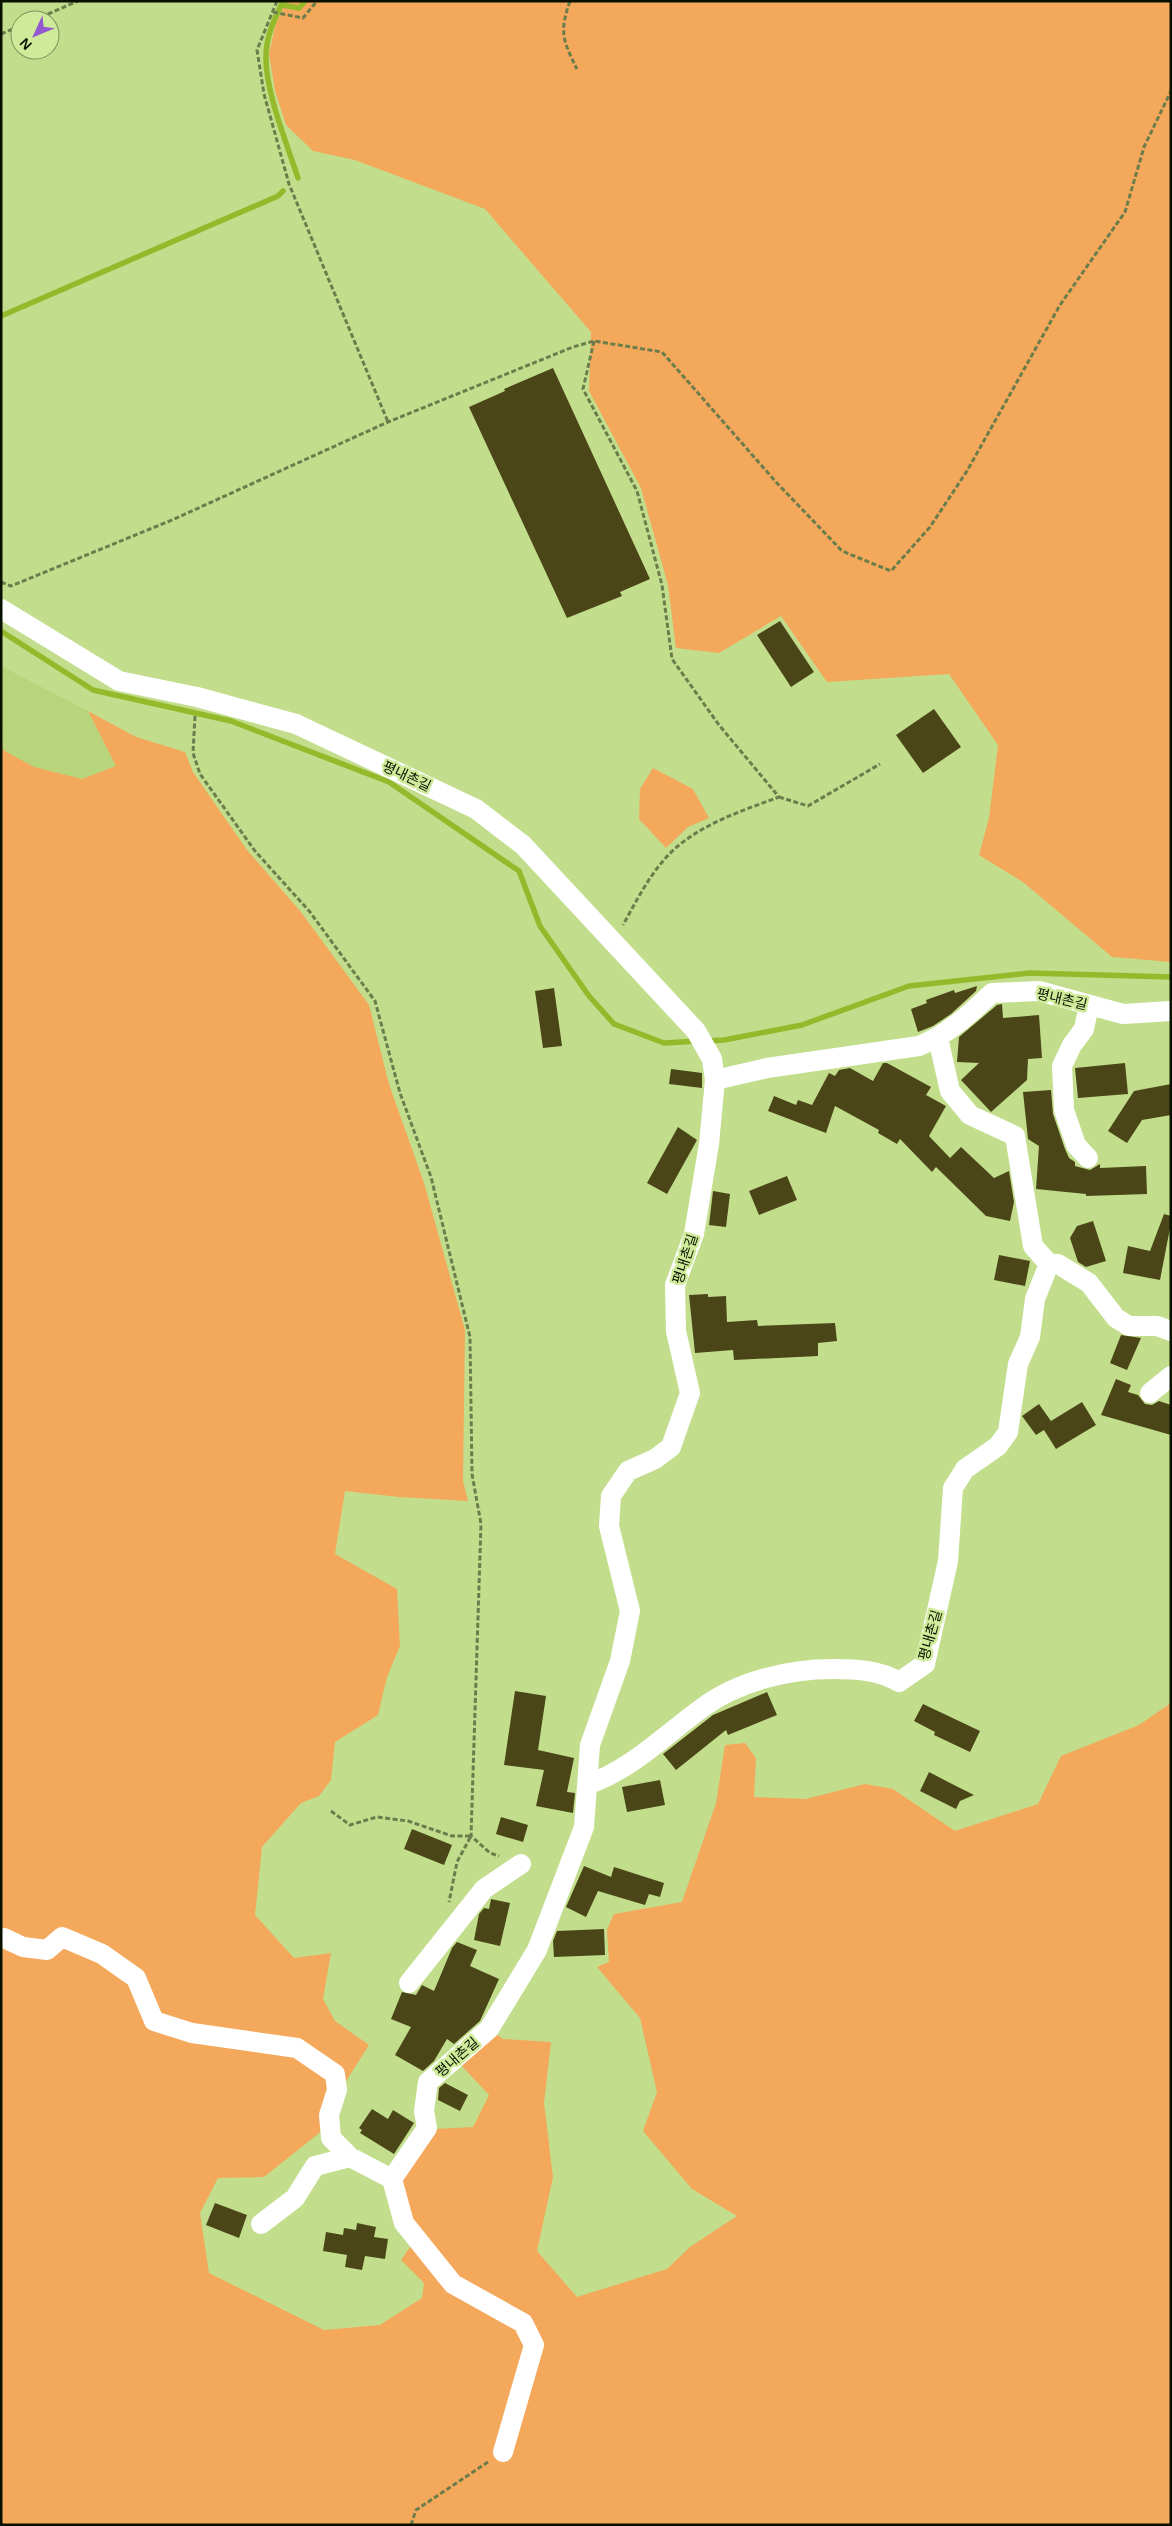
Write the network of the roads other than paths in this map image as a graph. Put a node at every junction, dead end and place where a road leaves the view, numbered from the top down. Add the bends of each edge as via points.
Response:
1 (1, 609) edge
2 (1089, 1005) junction
3 (1171, 1011) edge
4 (938, 1038) junction
5 (715, 1080) junction
6 (1088, 1158) dead end
7 (1049, 1264) junction
8 (1171, 1330) edge
9 (1171, 1376) edge
10 (1150, 1393) dead end
11 (589, 1784) junction
12 (521, 1864) road end
13 (4, 1938) dead end
14 (409, 1982) dead end
15 (350, 2157) junction
16 (392, 2179) junction
17 (261, 2224) dead end
18 (503, 2452) road end

1 - 5 street, 평내촌길 via 119,681 197,696 296,724 476,809 523,845 696,1031 712,1059
2 - 3 street, 평내촌길 via 1123,1014
2 - 4 street, 평내촌길 via 1039,991 992,993
2 - 6 street via 1084,1029 1062,1066 1064,1110 1076,1145
4 - 5 street, 평내촌길 via 919,1046 767,1068
4 - 7 street via 950,1091 970,1115 1015,1136 1033,1246
5 - 11 street, 평내촌길 via 709,1144 694,1234 675,1285 676,1331 690,1393 671,1448 655,1460 628,1471 611,1496 609,1526 630,1611 620,1661 590,1745
7 - 8 street via 1058,1264 1089,1283 1116,1318 1129,1326 1156,1326
7 - 11 street, 평내촌길 via 1035,1299 1030,1337 1018,1364 1008,1432 998,1446 965,1469 953,1488 948,1561 925,1664 899,1682 887,1675 853,1670 820,1669 777,1675 730,1692 704,1707 607,1778
9 - 10 street
11 - 16 street, 평내촌길 via 584,1827 537,1950 489,2029 428,2082 424,2110 427,2128
12 - 14 street via 484,1889
13 - 15 street via 23,1948 47,1950 62,1937 102,1954 136,1978 154,2021 192,2033 297,2048 334,2074 337,2090 329,2115 330,2138
15 - 16 street
15 - 17 street via 315,2166 295,2198
16 - 18 street via 404,2223 453,2284 523,2323 534,2345

